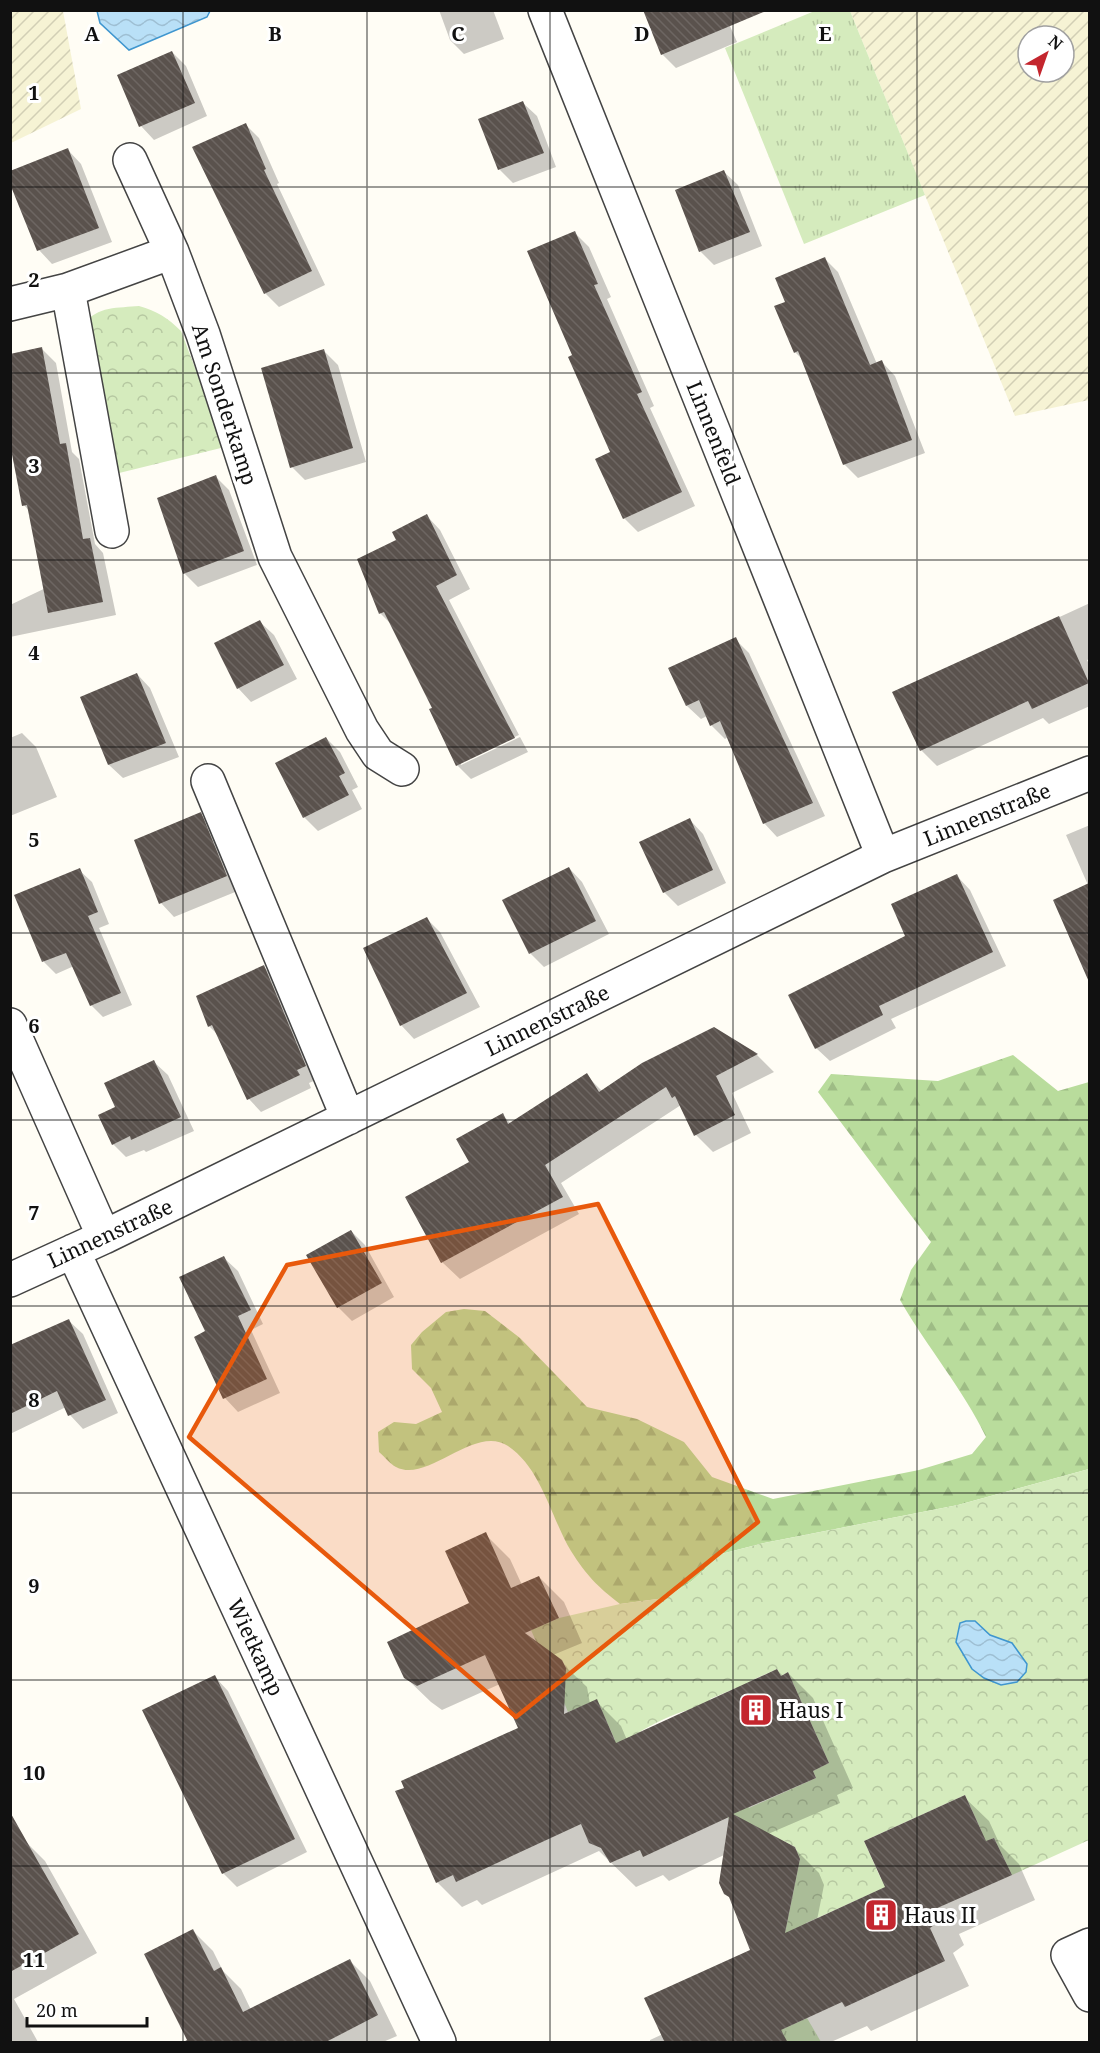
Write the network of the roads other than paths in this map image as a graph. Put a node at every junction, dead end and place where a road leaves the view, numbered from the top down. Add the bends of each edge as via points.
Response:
1 (545, 10) edge
2 (130, 160) dead end
3 (172, 252) junction
4 (68, 290) junction
5 (10, 304) edge
6 (112, 531) dead end
7 (402, 769) dead end
8 (1089, 773) edge
9 (208, 781) dead end
10 (883, 856) junction
11 (10, 1025) edge
12 (348, 1118) junction
13 (104, 1237) junction
14 (73, 1251) junction
15 (10, 1280) edge
16 (1089, 1945) edge
17 (1089, 1995) edge
18 (439, 2043) edge

1 - 10 street, Linnenfeld
2 - 3 street, Am Sonderkamp
3 - 4 street
3 - 7 street, Am Sonderkamp via 203,334 275,557 362,730 378,754
4 - 5 street
4 - 6 street
8 - 10 street, Linnenstraße
9 - 12 street
10 - 12 street, Linnenstraße
11 - 13 street
12 - 13 street, Linnenstraße
13 - 14 street, Linnenstraße
14 - 15 street, Linnenstraße
14 - 18 street, Wietkamp
16 - 17 street via 1068,1955

